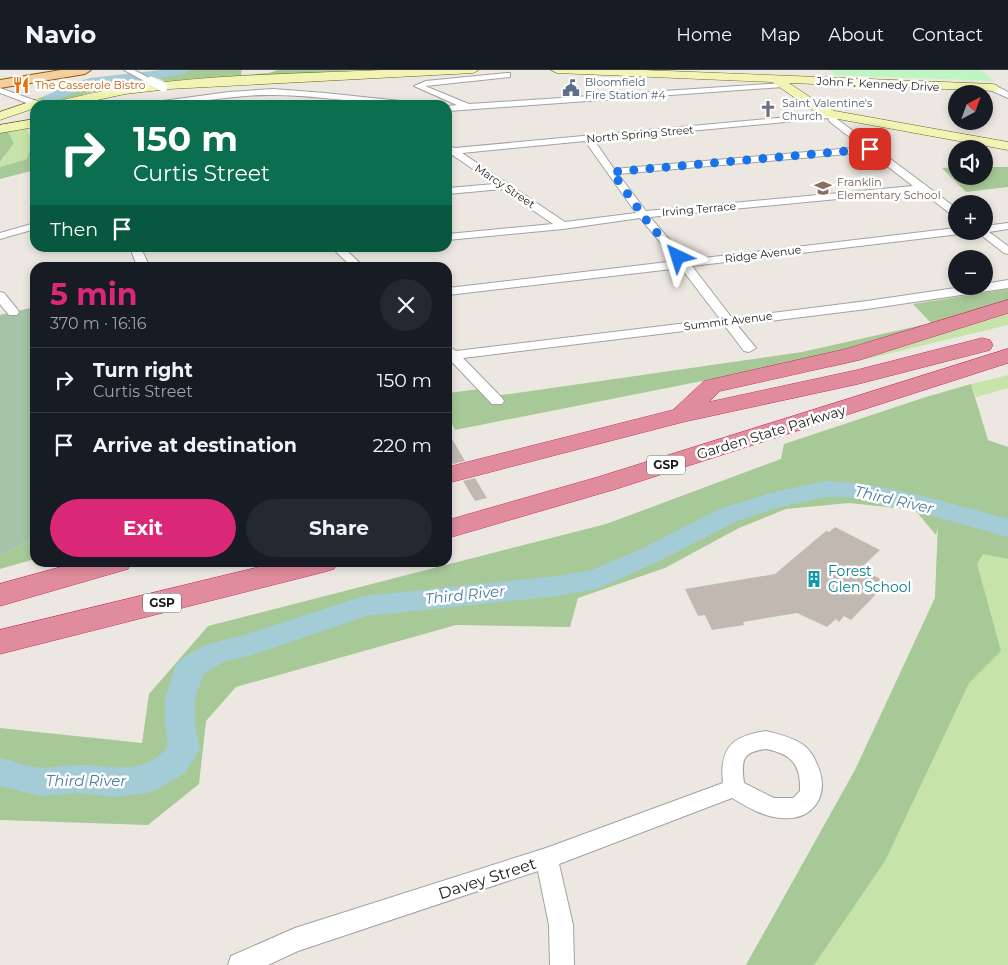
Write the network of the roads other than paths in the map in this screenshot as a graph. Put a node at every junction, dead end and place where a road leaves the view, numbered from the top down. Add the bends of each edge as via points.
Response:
1 (85, 70) edge
2 (424, 70) edge
3 (473, 70) edge
4 (557, 70) edge
5 (609, 70) edge
6 (761, 70) edge
7 (131, 72) edge
8 (507, 75) dead end
9 (780, 83) junction
10 (0, 84) edge
11 (994, 88) junction
12 (1008, 88) edge
13 (0, 90) edge
14 (271, 92) junction
15 (1008, 95) edge
16 (69, 100) edge
17 (77, 100) edge
18 (183, 100) edge
19 (209, 100) edge
20 (281, 100) edge
21 (352, 100) edge
22 (30, 105) edge
23 (472, 107) junction
24 (452, 108) edge
25 (30, 109) edge
26 (30, 110) edge
27 (832, 114) junction
28 (0, 116) edge
29 (0, 121) edge
30 (30, 124) edge
31 (0, 129) edge
32 (588, 139) junction
33 (1008, 146) edge
34 (452, 149) edge
35 (870, 149) junction
36 (452, 151) edge
37 (612, 172) junction
38 (504, 186) junction
39 (921, 188) junction
40 (452, 191) edge
41 (948, 207) edge
42 (642, 214) junction
43 (563, 226) junction
44 (1008, 226) edge
45 (30, 227) edge
46 (993, 228) edge
47 (948, 232) edge
48 (0, 236) edge
49 (452, 237) edge
50 (993, 239) edge
51 (1008, 251) edge
52 (346, 252) edge
53 (355, 262) edge
54 (683, 264) junction
55 (1008, 284) edge
56 (452, 292) edge
57 (0, 296) edge
58 (1008, 306) edge
59 (13, 312) dead end
60 (727, 321) junction
61 (1008, 338) edge
62 (749, 348) dead end
63 (452, 354) edge
64 (452, 356) edge
65 (1008, 356) edge
66 (1008, 366) edge
67 (884, 397) junction
68 (497, 401) dead end
69 (681, 415) junction
70 (459, 472) edge
71 (452, 528) edge
72 (100, 567) edge
73 (304, 567) edge
74 (0, 595) edge
75 (0, 642) edge
76 (734, 788) dead end
77 (546, 858) junction
78 (240, 965) edge
79 (562, 965) edge

1 - 10 main road
2 - 16 main road via 144,85
3 - 17 main road via 144,87
4 - 9 main road, John F. Kennedy Drive
5 - 9 main road, John F. Kennedy Drive
6 - 9 main road
7 - 18 street, bridge
8 - 23 street via 418,86
9 - 11 main road
9 - 11 main road, John F. Kennedy Drive
9 - 23 street
9 - 27 main road
11 - 12 main road
11 - 15 street
13 - 22 street
14 - 19 street
14 - 20 street
14 - 21 street
23 - 24 street
25 - 28 main road
26 - 29 main road
27 - 32 street, North Spring Street
27 - 33 main road
27 - 35 street via 834,120
30 - 31 main road
32 - 34 street, North Spring Street
32 - 37 street
35 - 37 street
35 - 39 street
36 - 38 street, Marcy Street
37 - 42 street
38 - 40 street
38 - 43 street, Marcy Street
39 - 41 street
39 - 42 street, Irving Terrace
42 - 43 street, Irving Terrace
42 - 54 street
43 - 49 street, Irving Terrace
44 - 46 street
45 - 48 street
47 - 54 street, Ridge Avenue
50 - 51 street
52 - 53 street
54 - 56 street, Ridge Avenue
54 - 60 street
55 - 60 street, Summit Avenue
57 - 59 street
58 - 69 highway via 842,358 712,386
60 - 62 street
60 - 63 street, Summit Avenue
61 - 69 highway via 858,377
64 - 68 street
65 - 67 highway, Garden State Parkway / GSP
66 - 67 highway
67 - 71 highway, Garden State Parkway / GSP
69 - 70 highway
72 - 74 highway
73 - 75 highway, GSP
76 - 77 street, Davey Street
77 - 78 street, Davey Street via 295,940
77 - 79 street via 564,949

